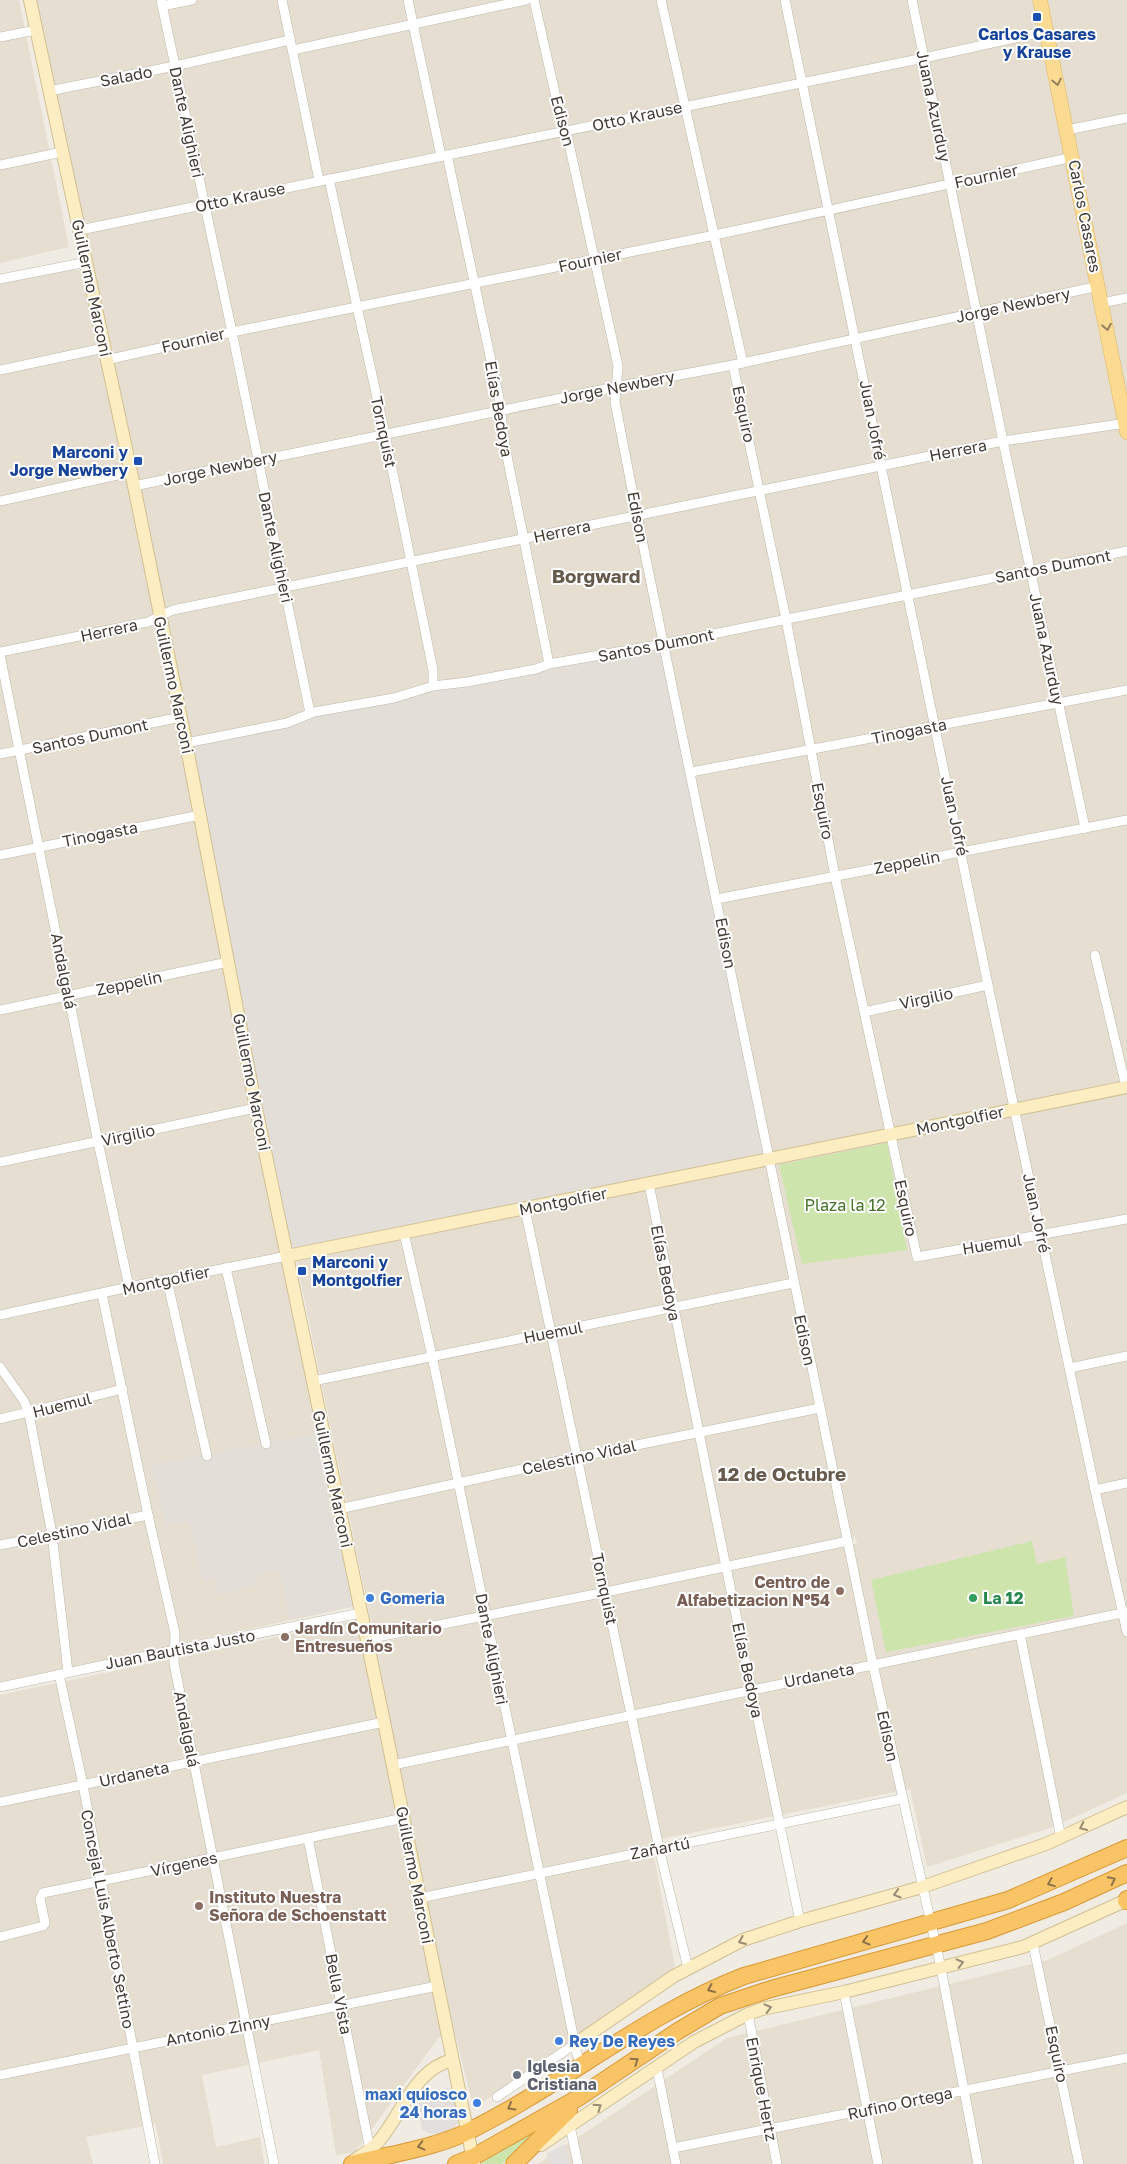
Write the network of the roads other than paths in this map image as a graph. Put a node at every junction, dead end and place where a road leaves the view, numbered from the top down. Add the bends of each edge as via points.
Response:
1 (30, 0) edge
2 (192, 0) edge
3 (282, 0) edge
4 (408, 0) edge
5 (526, 0) edge
6 (534, 0) edge
7 (661, 0) edge
8 (786, 0) edge
9 (912, 0) edge
10 (1040, 0) edge
11 (161, 3) edge
12 (413, 24) junction
13 (36, 30) junction
14 (1047, 31) junction
15 (0, 37) edge
16 (290, 40) junction
17 (292, 50) junction
18 (924, 58) junction
19 (175, 66) junction
20 (803, 82) junction
21 (49, 91) junction
22 (685, 107) junction
23 (1127, 118) edge
24 (1067, 130) junction
25 (565, 131) junction
26 (62, 152) junction
27 (444, 156) junction
28 (1073, 158) junction
29 (0, 165) edge
30 (324, 180) junction
31 (950, 184) junction
32 (205, 205) junction
33 (830, 211) junction
34 (80, 230) junction
35 (715, 235) junction
36 (596, 258) junction
37 (86, 262) junction
38 (0, 279) edge
39 (475, 284) junction
40 (1099, 286) junction
41 (1127, 298) edge
42 (1102, 303) junction
43 (357, 306) junction
44 (977, 313) junction
45 (232, 332) junction
46 (856, 338) junction
47 (105, 354) junction
48 (743, 363) junction
49 (733, 365) junction
50 (0, 370) edge
51 (615, 387) junction
52 (500, 410) junction
53 (1126, 426) edge
54 (385, 434) junction
55 (1002, 441) junction
56 (258, 460) junction
57 (882, 465) junction
58 (131, 472) junction
59 (134, 486) junction
60 (759, 489) junction
61 (0, 501) edge
62 (637, 515) junction
63 (524, 539) junction
64 (1127, 551) edge
65 (410, 561) junction
66 (1031, 570) junction
67 (284, 587) junction
68 (908, 594) junction
69 (160, 615) junction
70 (786, 620) junction
71 (663, 644) junction
72 (0, 654) edge
73 (550, 664) junction
74 (433, 686) junction
75 (1127, 690) edge
76 (1059, 704) junction
77 (310, 713) junction
78 (181, 717) junction
79 (936, 726) junction
80 (186, 743) junction
81 (812, 749) junction
82 (20, 750) junction
83 (0, 754) edge
84 (691, 772) junction
85 (200, 815) junction
86 (1127, 820) edge
87 (1085, 828) junction
88 (39, 846) junction
89 (962, 852) junction
90 (0, 855) edge
91 (835, 876) junction
92 (717, 899) junction
93 (1095, 955) dead end
94 (228, 962) junction
95 (988, 984) junction
96 (69, 995) junction
97 (0, 1010) edge
98 (864, 1012) junction
99 (1127, 1087) edge
100 (256, 1108) junction
101 (1015, 1109) junction
102 (890, 1135) junction
103 (98, 1142) junction
104 (769, 1160) junction
105 (0, 1162) edge
106 (649, 1184) junction
107 (525, 1208) junction
108 (1127, 1219) edge
109 (404, 1233) junction
110 (1042, 1236) junction
111 (287, 1256) junction
112 (917, 1257) joint
113 (226, 1268) junction
114 (167, 1280) junction
115 (793, 1283) junction
116 (129, 1287) junction
117 (102, 1294) junction
118 (673, 1308) junction
119 (0, 1315) edge
120 (551, 1333) junction
121 (432, 1356) junction
122 (1127, 1356) edge
123 (0, 1367) edge
124 (1070, 1368) junction
125 (313, 1381) junction
126 (123, 1389) junction
127 (820, 1408) junction
128 (29, 1414) junction
129 (0, 1419) edge
130 (698, 1433) junction
131 (266, 1444) dead end
132 (207, 1456) dead end
133 (577, 1457) junction
134 (458, 1483) junction
135 (1127, 1483) edge
136 (1094, 1490) junction
137 (340, 1509) junction
138 (148, 1515) junction
139 (52, 1534) junction
140 (848, 1541) junction
141 (0, 1545) edge
142 (726, 1567) junction
143 (606, 1592) junction
144 (361, 1613) junction
145 (1125, 1613) edge
146 (486, 1616) junction
147 (1127, 1632) edge
148 (1020, 1634) junction
149 (367, 1639) junction
150 (174, 1650) junction
151 (873, 1665) junction
152 (63, 1673) junction
153 (0, 1687) edge
154 (752, 1689) junction
155 (631, 1714) junction
156 (384, 1722) junction
157 (510, 1740) junction
158 (194, 1762) junction
159 (393, 1765) junction
160 (82, 1785) junction
161 (901, 1799) junction
162 (0, 1802) edge
163 (1127, 1806) edge
164 (404, 1818) junction
165 (780, 1825) junction
166 (308, 1838) junction
167 (1061, 1838) junction
168 (660, 1848) junction
169 (1127, 1848) edge
170 (212, 1858) junction
171 (1127, 1873) edge
172 (538, 1874) junction
173 (101, 1881) junction
174 (922, 1886) junction
175 (420, 1898) junction
176 (1127, 1902) edge
177 (800, 1921) junction
178 (930, 1923) junction
179 (0, 1937) edge
180 (1033, 1944) junction
181 (935, 1946) junction
182 (688, 1968) junction
183 (940, 1968) junction
184 (437, 1986) junction
185 (844, 1992) junction
186 (342, 2004) junction
187 (748, 2014) junction
188 (245, 2025) junction
189 (575, 2044) junction
190 (132, 2047) junction
191 (1127, 2058) edge
192 (452, 2060) junction
193 (581, 2065) junction
194 (657, 2068) junction
195 (1061, 2071) junction
196 (0, 2075) edge
197 (597, 2086) junction
198 (962, 2090) junction
199 (497, 2097) dead end
200 (866, 2110) junction
201 (570, 2126) junction
202 (769, 2129) junction
203 (468, 2132) junction
204 (673, 2148) junction
205 (370, 2150) junction
206 (473, 2161) edge
207 (155, 2164) edge
208 (274, 2164) edge
209 (348, 2164) edge
210 (352, 2164) edge
211 (456, 2164) edge
212 (514, 2164) edge
213 (578, 2164) edge
214 (676, 2164) edge
215 (777, 2164) edge
216 (878, 2164) edge
217 (978, 2164) edge
218 (1079, 2164) edge

1 - 13 street, Guillermo Marconi
2 - 11 street
3 - 16 street, Tornquist
4 - 12 street, Elías Bedoya
5 - 12 street
6 - 25 street, Edison
7 - 22 street, Esquiro
8 - 20 street, Juan Jofré
9 - 18 street, Juana Azurduy
10 - 14 main road, Carlos Casares
11 - 19 street, Dante Alighieri
12 - 17 street
12 - 27 street, Elías Bedoya
13 - 15 street
13 - 21 street, Guillermo Marconi
14 - 18 street, Otto Krause
14 -> 24 main road, Carlos Casares
16 - 17 street, Tornquist
16 - 19 street, Salado
17 - 30 street, Tornquist
18 - 20 street, Otto Krause
18 - 31 street, Juana Azurduy
19 - 21 street, Salado
19 - 32 street, Dante Alighieri
20 - 22 street, Otto Krause
20 - 33 street, Juan Jofré
21 - 26 street, Guillermo Marconi
22 - 25 street, Otto Krause
22 - 35 street, Esquiro
23 - 24 street
24 - 28 main road, Carlos Casares
25 - 27 street, Otto Krause
25 - 36 street, Edison
26 - 29 street
26 - 34 street, Guillermo Marconi
27 - 30 street, Otto Krause
27 - 39 street, Elías Bedoya
28 - 31 street, Fournier
28 - 40 main road, Carlos Casares
30 - 32 street, Otto Krause
30 - 43 street, Tornquist
31 - 33 street, Fournier
31 - 44 street, Juana Azurduy
32 - 34 street, Otto Krause
32 - 45 street, Dante Alighieri
33 - 35 street, Fournier
33 - 46 street, Juan Jofré
34 - 37 street, Guillermo Marconi
35 - 36 street, Fournier
35 - 48 street, Esquiro
36 - 39 street, Fournier
36 - 51 street, Edison via 618,366
37 - 38 street
37 - 47 street, Guillermo Marconi
39 - 43 street, Fournier
39 - 52 street, Elías Bedoya
40 - 42 main road, Carlos Casares
40 - 44 street, Jorge Newbery
41 - 42 street
42 -> 53 main road, Carlos Casares
43 - 45 street, Fournier
43 - 54 street, Tornquist
44 - 46 street, Jorge Newbery
44 - 55 street, Juana Azurduy
45 - 47 street, Fournier
45 - 56 street, Dante Alighieri
46 - 48 street, Jorge Newbery
46 - 57 street, Juan Jofré
47 - 50 street, Fournier
47 - 58 street, Guillermo Marconi
48 - 49 street, Jorge Newbery
49 - 51 street, Jorge Newbery
49 - 60 street, Esquiro
51 - 52 street, Jorge Newbery
51 - 62 street, Edison via 615,402
52 - 54 street, Jorge Newbery
52 - 63 street, Elías Bedoya
53 - 55 street, Herrera
54 - 56 street, Jorge Newbery
54 - 65 street, Tornquist
55 - 57 street, Herrera
55 - 66 street, Juana Azurduy
56 - 59 street, Jorge Newbery
56 - 67 street, Dante Alighieri
57 - 60 street, Herrera
57 - 68 street, Juan Jofré
58 - 59 street, Guillermo Marconi
58 - 61 street
59 - 69 street, Guillermo Marconi
60 - 62 street, Herrera
60 - 70 street, Esquiro
62 - 63 street, Herrera
62 - 71 street, Edison
63 - 65 street, Herrera
63 - 73 street, Elías Bedoya
64 - 66 street, Santos Dumont
65 - 67 street, Herrera
65 - 74 street, Tornquist via 433,670
66 - 68 street, Santos Dumont
66 - 76 street, Juana Azurduy
67 - 69 street, Herrera
67 - 77 street, Dante Alighieri
68 - 70 street, Santos Dumont
68 - 79 street, Juan Jofré
69 - 72 street, Herrera via 148,622
69 - 78 street, Guillermo Marconi
70 - 71 street, Santos Dumont
70 - 81 street, Esquiro
71 - 73 street, Santos Dumont
71 - 84 street, Edison
72 - 82 street, Andalgalá
73 - 74 street, Santos Dumont
74 - 77 street, Santos Dumont via 394,698
75 - 76 street, Tinogasta
76 - 79 street, Tinogasta
76 - 87 street, Juana Azurduy
77 - 80 street, Santos Dumont via 287,723
78 - 80 street, Guillermo Marconi
78 - 82 street, Santos Dumont
79 - 81 street, Tinogasta
79 - 89 street, Juan Jofré
80 - 85 street, Guillermo Marconi
81 - 84 street, Tinogasta
81 - 91 street, Esquiro
82 - 83 street, Santos Dumont
82 - 88 street, Andalgalá
84 - 92 street, Edison
85 - 88 street, Tinogasta
85 - 94 street, Guillermo Marconi
86 - 87 street, Zeppelin
87 - 89 street, Zeppelin
88 - 90 street, Tinogasta
88 - 96 street, Andalgalá
89 - 91 street, Zeppelin
89 - 95 street, Juan Jofré
91 - 92 street, Zeppelin
91 - 98 street, Esquiro
92 - 104 street, Edison
93 - 99 street
94 - 96 street, Zeppelin
94 - 100 street, Guillermo Marconi
95 - 98 street, Virgilio
95 - 101 street, Juan Jofré
96 - 97 street, Zeppelin
96 - 103 street, Andalgalá
98 - 102 street, Esquiro
99 - 101 street, Montgolfier
100 - 103 street, Virgilio
100 - 111 street, Guillermo Marconi
101 - 102 street, Montgolfier
101 - 110 street, Juan Jofré
102 - 104 street, Montgolfier
102 - 112 street, Esquiro
103 - 105 street, Virgilio
103 - 116 street, Andalgalá
104 - 106 street, Montgolfier
104 - 115 street, Edison
106 - 107 street, Montgolfier
106 - 118 street, Elías Bedoya
107 - 109 street, Montgolfier
107 - 120 street, Tornquist
108 - 110 street, Huemul
109 - 111 street, Montgolfier
109 - 121 street, Dante Alighieri
110 - 112 street, Huemul
110 - 124 street, Juan Jofré
111 - 113 street, Montgolfier
111 - 125 street, Guillermo Marconi
113 - 114 street, Montgolfier
113 - 131 street
114 - 116 street, Montgolfier
114 - 132 street
115 - 118 street, Huemul
115 - 127 street, Edison
116 - 117 street, Montgolfier
117 - 119 street, Montgolfier
117 - 126 street, Andalgalá
118 - 120 street, Huemul
118 - 130 street, Elías Bedoya
120 - 121 street, Huemul
120 - 133 street, Tornquist
121 - 125 street, Huemul
121 - 134 street, Dante Alighieri
122 - 124 street
123 - 128 street, Concejal Luis Alberto Settino via 24,1401
124 - 136 street, Juan Jofré
125 - 137 street, Guillermo Marconi
126 - 128 street, Huemul
126 - 138 street, Andalgalá
127 - 130 street, Celestino Vidal
127 - 140 street, Edison
128 - 129 street, Huemul
128 - 139 street, Concejal Luis Alberto Settino
130 - 133 street, Celestino Vidal
130 - 142 street, Elías Bedoya
133 - 134 street, Celestino Vidal
133 - 143 street, Tornquist
134 - 137 street, Celestino Vidal
134 - 146 street, Dante Alighieri
135 - 136 street
136 - 145 street, Juan Jofré
137 - 144 street, Guillermo Marconi
138 - 139 street, Celestino Vidal
138 - 150 street, Andalgalá via 175,1633
139 - 141 street, Celestino Vidal
139 - 152 street, Concejal Luis Alberto Settino
140 - 142 street
140 - 151 street, Edison
142 - 143 street
142 - 154 street, Elías Bedoya
143 - 146 street
143 - 155 street, Tornquist
144 - 149 street, Guillermo Marconi
144 - 150 street, Juan Bautista Justo
145 - 147 street, Juan Jofré
145 - 148 street, Urdaneta
146 - 149 street
146 - 157 street, Dante Alighieri
148 - 151 street, Urdaneta
148 - 167 street
149 - 156 street, Guillermo Marconi
150 - 152 street, Juan Bautista Justo
150 - 158 street, Andalgalá
151 - 154 street, Urdaneta
151 - 161 street, Edison
152 - 153 street, Juan Bautista Justo
152 - 160 street, Concejal Luis Alberto Settino
154 - 155 street, Urdaneta
154 - 165 street, Elías Bedoya
155 - 157 street, Urdaneta
155 - 168 street, Tornquist
156 - 158 street, Urdaneta
156 - 159 street, Guillermo Marconi
157 - 159 street, Urdaneta
157 - 172 street, Dante Alighieri
158 - 160 street, Urdaneta
158 - 170 street, Andalgalá
159 - 164 street, Guillermo Marconi
160 - 162 street, Urdaneta
160 - 173 street, Concejal Luis Alberto Settino
161 - 165 street, Zañartú
161 - 174 street, Edison
163 -> 167 street
164 - 166 street, Vírgenes
164 - 175 street, Guillermo Marconi
165 - 168 street, Zañartú
165 - 177 street, Elías Bedoya
166 - 170 street, Vírgenes
166 - 186 street, Bella Vista
167 - 174 street
168 - 172 street, Zañartú
168 - 182 street, Tornquist
169 -> 178 highway via 1008,1900
170 - 173 street, Vírgenes
170 - 188 street, Andalgalá
181 -> 171 highway via 1028,1916
172 - 175 street, Zañartú
172 - 189 street, Dante Alighieri
173 - 179 street, Vírgenes via 43,1893 40,1899 43,1926
173 - 190 street, Concejal Luis Alberto Settino
174 -> 177 street
174 - 178 street, Edison
175 - 184 street, Guillermo Marconi
176 - 180 street
177 -> 182 street via 744,1940
178 - 181 street, Edison
178 -> 193 highway via 720,1985 674,2007
183 -> 180 street
180 - 195 street, Esquiro
181 - 183 street
197 -> 181 highway via 678,2030 720,2006 771,1989
182 - 189 street
183 - 185 street
183 - 198 street
184 - 186 street, Antonio Zinny
184 - 192 street, Guillermo Marconi
187 -> 185 street
185 - 200 street
186 - 188 street, Antonio Zinny
186 - 205 street, Bella Vista
187 - 194 street via 706,2034
187 - 202 street, Enrique Hertz
188 - 190 street, Antonio Zinny
188 - 208 street, Andalgalá
189 - 193 street, Dante Alighieri
189 - 199 street
190 - 196 street, Antonio Zinny
190 - 207 street, Concejal Luis Alberto Settino
191 - 195 street, Rufino Ortega
192 - 203 street, Guillermo Marconi
192 - 205 street via 431,2069
193 -> 203 highway
201 -> 194 street
194 - 204 street
195 - 198 street, Rufino Ortega
195 - 218 street, Esquiro
197 - 206 highway
197 - 212 highway via 562,2115
198 - 200 street, Rufino Ortega
198 - 217 street
200 - 202 street, Rufino Ortega
200 - 216 street
201 - 212 street
201 - 213 street
202 - 204 street, Rufino Ortega
202 - 215 street, Enrique Hertz
203 - 206 street, Guillermo Marconi
203 -> 210 highway
204 - 214 street
205 - 209 street
206 - 211 highway

